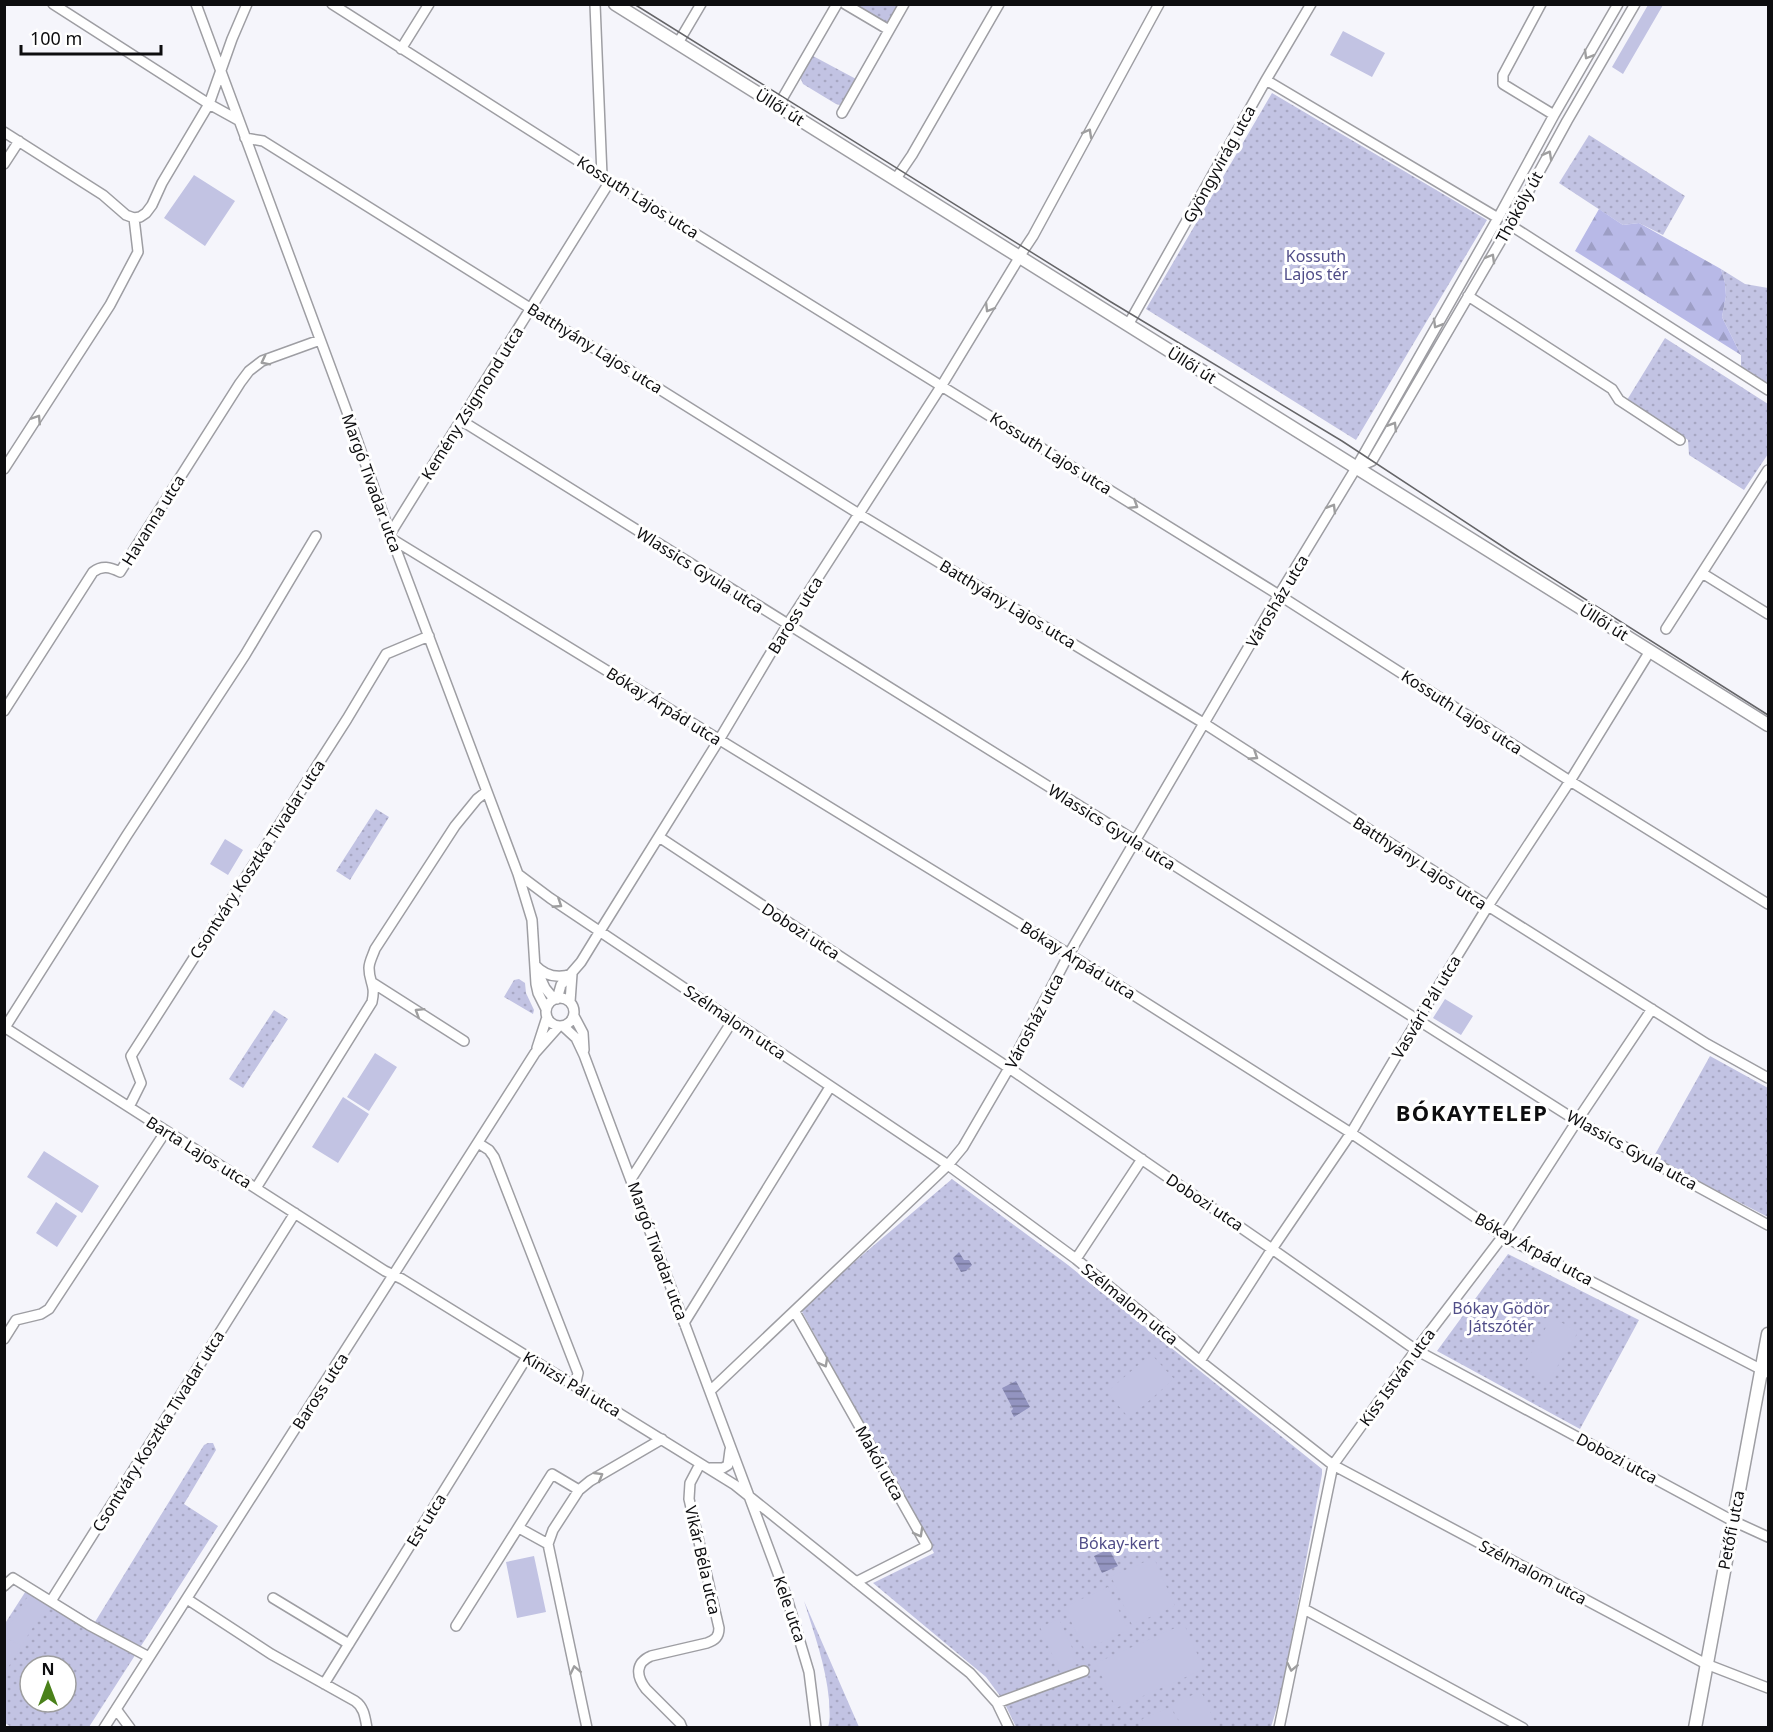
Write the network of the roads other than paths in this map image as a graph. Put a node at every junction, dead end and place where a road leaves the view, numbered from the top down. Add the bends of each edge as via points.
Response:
1 (53, 4) edge
2 (196, 4) edge
3 (247, 4) edge
4 (332, 4) edge
5 (429, 4) edge
6 (595, 4) edge
7 (615, 4) edge
8 (701, 4) edge
9 (837, 4) edge
10 (845, 4) edge
11 (904, 4) edge
12 (999, 4) edge
13 (1159, 4) edge
14 (1311, 4) edge
15 (1541, 4) edge
16 (1618, 4) edge
17 (1635, 4) edge
18 (889, 30) junction
19 (678, 43) junction
20 (401, 49) junction
21 (220, 72) junction
22 (1266, 80) junction
23 (209, 104) junction
24 (778, 106) junction
25 (842, 113) dead end
26 (1554, 115) junction
27 (238, 120) junction
28 (4, 132) edge
29 (245, 138) junction
30 (19, 141) junction
31 (4, 164) edge
32 (606, 178) junction
33 (895, 180) junction
34 (134, 218) junction
35 (1498, 219) junction
36 (1510, 225) junction
37 (1019, 257) junction
38 (1468, 296) junction
39 (532, 308) junction
40 (1128, 325) junction
41 (320, 340) junction
42 (942, 385) junction
43 (1768, 390) edge
44 (1393, 403) junction
45 (1403, 409) junction
46 (462, 421) junction
47 (1680, 440) dead end
48 (1356, 468) junction
49 (5, 469) edge
50 (1768, 470) edge
51 (859, 514) junction
52 (316, 536) dead end
53 (391, 536) junction
54 (1702, 573) junction
55 (1279, 595) junction
56 (1768, 614) edge
57 (788, 624) junction
58 (1666, 629) dead end
59 (429, 636) junction
60 (1650, 651) junction
61 (4, 711) edge
62 (1205, 724) junction
63 (1768, 725) edge
64 (719, 740) junction
65 (1570, 781) junction
66 (486, 792) junction
67 (659, 837) junction
68 (1136, 842) junction
69 (518, 874) junction
70 (1768, 904) edge
71 (1488, 906) junction
72 (600, 931) junction
73 (1069, 954) junction
74 (535, 965) junction
75 (572, 974) junction
76 (373, 983) junction
77 (556, 999) junction
78 (570, 1002) junction
79 (1652, 1009) junction
80 (547, 1013) junction
81 (574, 1016) junction
82 (733, 1020) junction
83 (1417, 1021) junction
84 (561, 1026) junction
85 (5, 1028) edge
86 (464, 1041) dead end
87 (535, 1053) junction
88 (584, 1055) junction
89 (1009, 1068) junction
90 (1768, 1078) edge
91 (830, 1087) junction
92 (129, 1107) junction
93 (1577, 1121) junction
94 (166, 1131) junction
95 (1351, 1133) junction
96 (478, 1143) junction
97 (1142, 1159) junction
98 (948, 1165) junction
99 (631, 1179) junction
100 (256, 1188) junction
101 (296, 1214) junction
102 (1768, 1225) edge
103 (1503, 1236) junction
104 (1272, 1249) junction
105 (1076, 1259) junction
106 (394, 1275) junction
107 (795, 1312) junction
108 (684, 1323) junction
109 (1768, 1334) edge
110 (4, 1339) edge
111 (1416, 1350) junction
112 (527, 1357) junction
113 (1200, 1361) junction
114 (1765, 1371) edge
115 (575, 1386) junction
116 (710, 1391) junction
117 (662, 1439) junction
118 (730, 1447) junction
119 (1333, 1465) junction
120 (704, 1466) junction
121 (579, 1490) junction
122 (749, 1495) junction
123 (1733, 1521) junction
124 (519, 1528) junction
125 (1768, 1537) edge
126 (548, 1544) junction
127 (856, 1582) junction
128 (4, 1586) edge
129 (273, 1598) dead end
130 (187, 1599) junction
131 (51, 1601) junction
132 (1304, 1609) junction
133 (456, 1626) dead end
134 (349, 1644) junction
135 (149, 1657) junction
136 (1706, 1664) junction
137 (1084, 1671) dead end
138 (324, 1683) junction
139 (1768, 1688) edge
140 (997, 1704) junction
141 (116, 1709) junction
142 (104, 1728) edge
143 (130, 1728) edge
144 (367, 1728) edge
145 (587, 1728) edge
146 (682, 1728) edge
147 (816, 1728) edge
148 (1009, 1728) edge
149 (1279, 1728) edge
150 (1523, 1728) edge
151 (1695, 1728) edge

1 - 23 street
2 - 21 street, Margó Tivadar utca
3 - 21 street
4 - 20 street, Kossuth Lajos utca
5 - 20 street
6 - 32 street
7 - 19 main road, Üllői út
8 - 19 street
9 - 24 street
10 - 18 street
11 - 18 street
12 - 33 street
37 -> 13 street, Baross utca
14 - 22 street, Gyöngyvirág utca
15 - 26 street via 1503,75 1503,84
16 -> 26 street, Thököly út
36 -> 17 street, Thököly út
18 - 25 street
19 - 24 main road, Üllői út
20 - 32 street, Kossuth Lajos utca
21 - 23 street
21 - 27 street, Margó Tivadar utca
22 - 35 street
22 - 40 street, Gyöngyvirág utca
23 - 27 street
23 - 34 street via 152,205
24 - 33 main road, Üllői út
26 - 35 street, Thököly út
27 - 29 street, Margó Tivadar utca
28 - 30 street
29 - 39 street, Batthyány Lajos utca via 263,141
29 - 41 street, Margó Tivadar utca
30 - 31 street
30 - 34 street
32 - 39 street, Kemény Zsigmond utca
32 - 42 street, Kossuth Lajos utca
33 - 37 main road, Üllői út
49 -> 34 street via 110,305 138,252
35 -> 44 street, Thököly út
38 -> 36 street, Thököly út
36 - 43 street
37 - 40 main road, Üllői út
37 -> 42 street, Baross utca
38 - 45 street, Thököly út
38 - 47 street via 1612,389 1618,400
39 - 46 street, Kemény Zsigmond utca
39 - 51 street, Batthyány Lajos utca
40 - 48 main road, Üllői út
41 - 53 street, Margó Tivadar utca
41 -> 61 street, Havanna utca via 262,361 249,371 120,572 104,567 93,573
42 - 51 street, Baross utca
42 -> 55 street, Kossuth Lajos utca
44 - 45 street
44 - 48 street, Thököly út
48 -> 45 street, Thököly út via 1372,461
46 - 53 street, Kemény Zsigmond utca
46 - 57 street, Wlassics Gyula utca
55 -> 48 street, Városház utca
48 - 60 main road, Üllői út
50 - 54 street
51 - 57 street, Baross utca
51 - 62 street, Batthyány Lajos utca
52 - 85 street via 245,655
53 - 59 street, Margó Tivadar utca
53 - 64 street, Bókay Árpád utca
54 - 56 street
54 - 58 street
55 - 62 street, Városház utca
55 - 65 street, Kossuth Lajos utca
57 - 64 street, Baross utca
57 - 68 street, Wlassics Gyula utca
59 - 66 street, Margó Tivadar utca
59 - 92 street, Csontváry Kosztka Tivadar utca via 386,654 131,1056 141,1083
60 - 63 main road, Üllői út
60 - 65 street, Vasvári Pál utca
62 - 68 street, Városház utca
62 -> 71 street, Batthyány Lajos utca
64 - 67 street, Baross utca
64 - 73 street, Bókay Árpád utca
65 - 70 street, Kossuth Lajos utca
65 - 71 street, Vasvári Pál utca
66 - 69 street, Margó Tivadar utca
66 - 76 street via 455,826 375,949 369,966
67 - 72 street, Baross utca
67 - 89 street, Dobozi utca
68 - 73 street, Városház utca
68 - 83 street, Wlassics Gyula utca
69 -> 72 street, Szélmalom utca
69 - 74 street, Margó Tivadar utca via 532,920
71 - 79 street, Batthyány Lajos utca
71 - 83 street, Vasvári Pál utca
72 - 75 street, Baross utca
72 - 82 street, Szélmalom utca
73 - 89 street, Városház utca
73 - 95 street, Bókay Árpád utca
74 - 75 street via 549,976
74 - 77 street, Margó Tivadar utca via 545,988
74 - 80 street, Margó Tivadar utca via 538,993
75 - 77 street, Baross utca via 561,985
75 - 78 street, Baross utca
86 -> 76 street
76 - 100 street via 372,1002
77 - 78 street
77 - 80 street via 548,1005
78 - 81 street
79 - 90 street, Batthyány Lajos utca
79 - 93 street, Kiss István utca
80 - 84 street via 552,1023
80 - 87 street, Baross utca
81 - 84 street
81 - 88 street, Margó Tivadar utca via 583,1033
82 - 91 street, Szélmalom utca
82 - 99 street
83 - 93 street, Wlassics Gyula utca
83 - 95 street, Vasvári Pál utca
84 - 87 street, Baross utca
84 - 88 street, Margó Tivadar utca via 576,1038
85 - 92 street, Barta Lajos utca
87 - 96 street, Baross utca
88 - 99 street, Margó Tivadar utca
89 - 97 street, Dobozi utca
89 - 98 street, Városház utca via 963,1147
91 - 98 street, Szélmalom utca
91 - 108 street
92 - 94 street, Barta Lajos utca
93 - 102 street, Wlassics Gyula utca
93 - 103 street, Kiss István utca
94 - 100 street, Barta Lajos utca
94 - 110 street via 49,1309 16,1320
95 - 103 street, Bókay Árpád utca
95 - 104 street, Vasvári Pál utca
96 - 106 street, Baross utca
96 - 115 street via 494,1157 578,1373
97 - 104 street, Dobozi utca
97 - 105 street
98 - 105 street, Szélmalom utca
98 - 107 street, Városház utca
99 - 108 street, Margó Tivadar utca
100 - 101 street, Barta Lajos utca
101 - 106 street, Barta Lajos utca
101 - 131 street, Csontváry Kosztka Tivadar utca
103 - 111 street, Kiss István utca
103 - 114 street, Bókay Árpád utca
104 - 111 street, Dobozi utca
104 - 113 street, Vasvári Pál utca
105 - 113 street, Szélmalom utca
106 - 112 street, Kinizsi Pál utca
106 - 130 street, Baross utca
107 - 116 street, Városház utca
107 -> 127 street, Makói utca via 927,1546
108 - 116 street, Margó Tivadar utca
109 - 114 main road, Petőfi utca
111 - 119 street, Kiss István utca
111 - 123 street, Dobozi utca
112 - 115 street, Kinizsi Pál utca
112 - 134 street, Est utca
113 - 119 street, Szélmalom utca
114 - 123 main road, Petőfi utca
115 - 117 street, Kinizsi Pál utca
116 - 118 street, Margó Tivadar utca
117 - 120 street, Kinizsi Pál utca
121 -> 117 street
118 - 120 street via 728,1465 717,1469
118 - 122 street, Margó Tivadar utca
119 - 132 street, Kiss István utca
119 - 136 street, Szélmalom utca
120 - 122 street, Kinizsi Pál utca
120 - 146 street, Vikár Béla utca via 690,1483 689,1498 718,1637 651,1656 644,1659 638,1670 646,1689
121 - 124 street via 552,1474
121 - 126 street
122 - 127 street, Margó Tivadar utca
122 - 147 street, Kele utca via 806,1656
123 - 125 street, Dobozi utca
123 - 136 main road, Petőfi utca
124 - 126 street
124 - 133 street
145 -> 126 street
127 - 140 street, Margó Tivadar utca via 970,1673
128 - 131 street via 13,1578
129 - 134 street
130 - 135 street, Baross utca
130 - 138 street
131 - 135 street
132 -> 149 street, Kiss István utca
132 - 150 street
134 - 138 street, Est utca
135 - 141 street, Baross utca
136 - 139 street, Szélmalom utca
136 - 151 main road, Petőfi utca
137 - 140 street
138 - 144 street via 360,1705
140 - 148 street, Margó Tivadar utca
141 - 142 street, Baross utca
141 - 143 street

